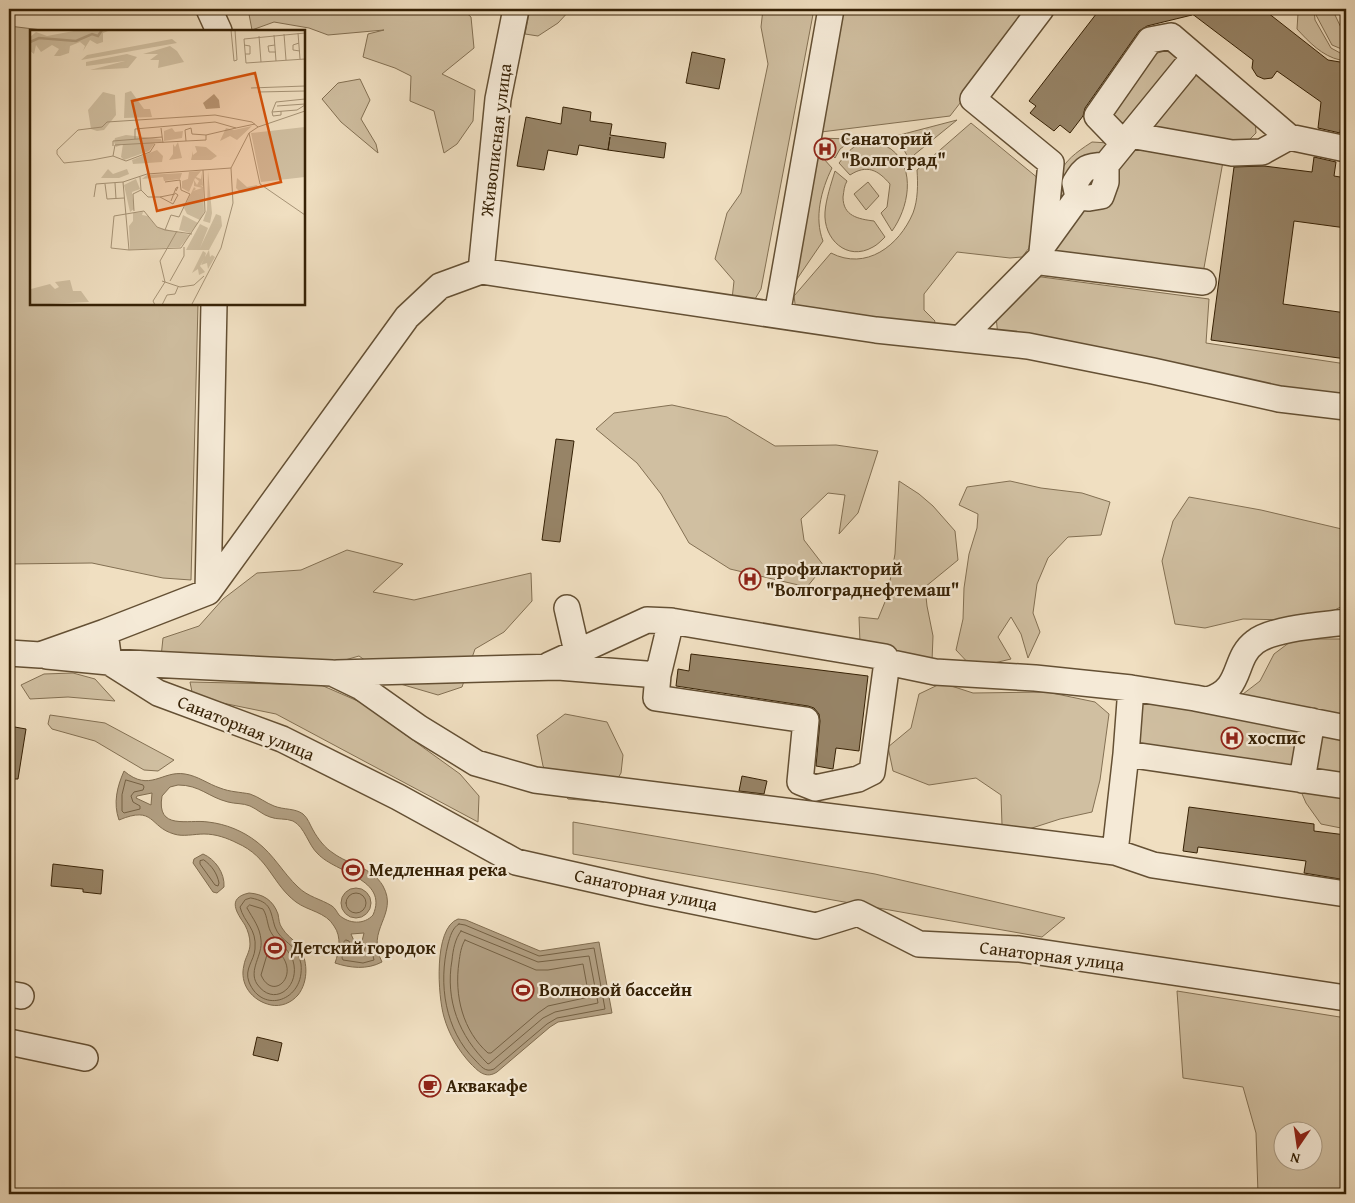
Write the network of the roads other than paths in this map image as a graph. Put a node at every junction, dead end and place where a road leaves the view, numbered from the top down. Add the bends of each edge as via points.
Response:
1 (209, 9) edge
2 (516, 9) edge
3 (831, 9) edge
4 (1041, 9) edge
5 (219, 30) edge
6 (1185, 68) dead end
7 (1289, 137) junction
8 (1126, 139) junction
9 (1346, 149) edge
10 (1042, 251) junction
11 (481, 271) junction
12 (1203, 282) dead end
13 (214, 305) edge
14 (777, 314) junction
15 (960, 338) junction
16 (1346, 407) edge
17 (208, 592) junction
18 (567, 608) dead end
19 (671, 621) junction
20 (1346, 622) edge
21 (105, 632) junction
22 (577, 652) junction
23 (9, 653) edge
24 (40, 655) junction
25 (109, 662) junction
26 (887, 662) junction
27 (544, 667) junction
28 (332, 673) junction
29 (658, 675) junction
30 (1131, 688) junction
31 (1208, 700) junction
32 (1312, 721) junction
33 (1346, 728) edge
34 (1126, 754) junction
35 (1302, 780) junction
36 (1346, 786) edge
37 (1115, 852) junction
38 (1346, 894) edge
39 (1346, 998) edge
40 (9, 1042) edge
41 (85, 1058) dead end

1 - 5 street
2 - 11 street, Живописная улица via 498,99
3 - 14 street
4 - 10 street via 973,99 1051,163
6 - 8 street
7 - 8 street via 1262,152 1232,153
7 - 8 street via 1171,36 1150,40 1097,116
7 - 9 street
8 - 10 street via 1106,165 1106,182 1101,196 1078,197
10 - 12 street via 1041,262
10 - 15 street
11 - 14 street
11 - 17 street via 440,286 407,317
13 - 17 street
14 - 15 street via 876,330
15 - 16 street via 1028,346 1279,399
17 - 21 street
18 - 22 street
19 - 22 street via 647,620
19 - 26 street via 885,657
19 - 29 street
20 - 31 street via 1280,632 1255,642 1226,692
21 - 24 street
21 - 25 street
22 - 27 street
23 - 24 street
24 - 25 street
25 - 28 street
25 - 39 street, Санаторная улица via 158,693 291,744 398,797 516,862 816,926 858,913 919,944 1019,949
26 - 29 street via 872,772 858,779 815,788 800,782 806,720 656,698
26 - 30 street via 935,672
27 - 28 street
27 - 29 street
28 - 37 street via 361,686 419,728 476,763 535,780
30 - 31 street
30 - 34 street
31 - 32 street
32 - 33 street
32 - 35 street
34 - 35 street
34 - 37 street
35 - 36 street
37 - 38 street via 1153,865
40 - 41 street

